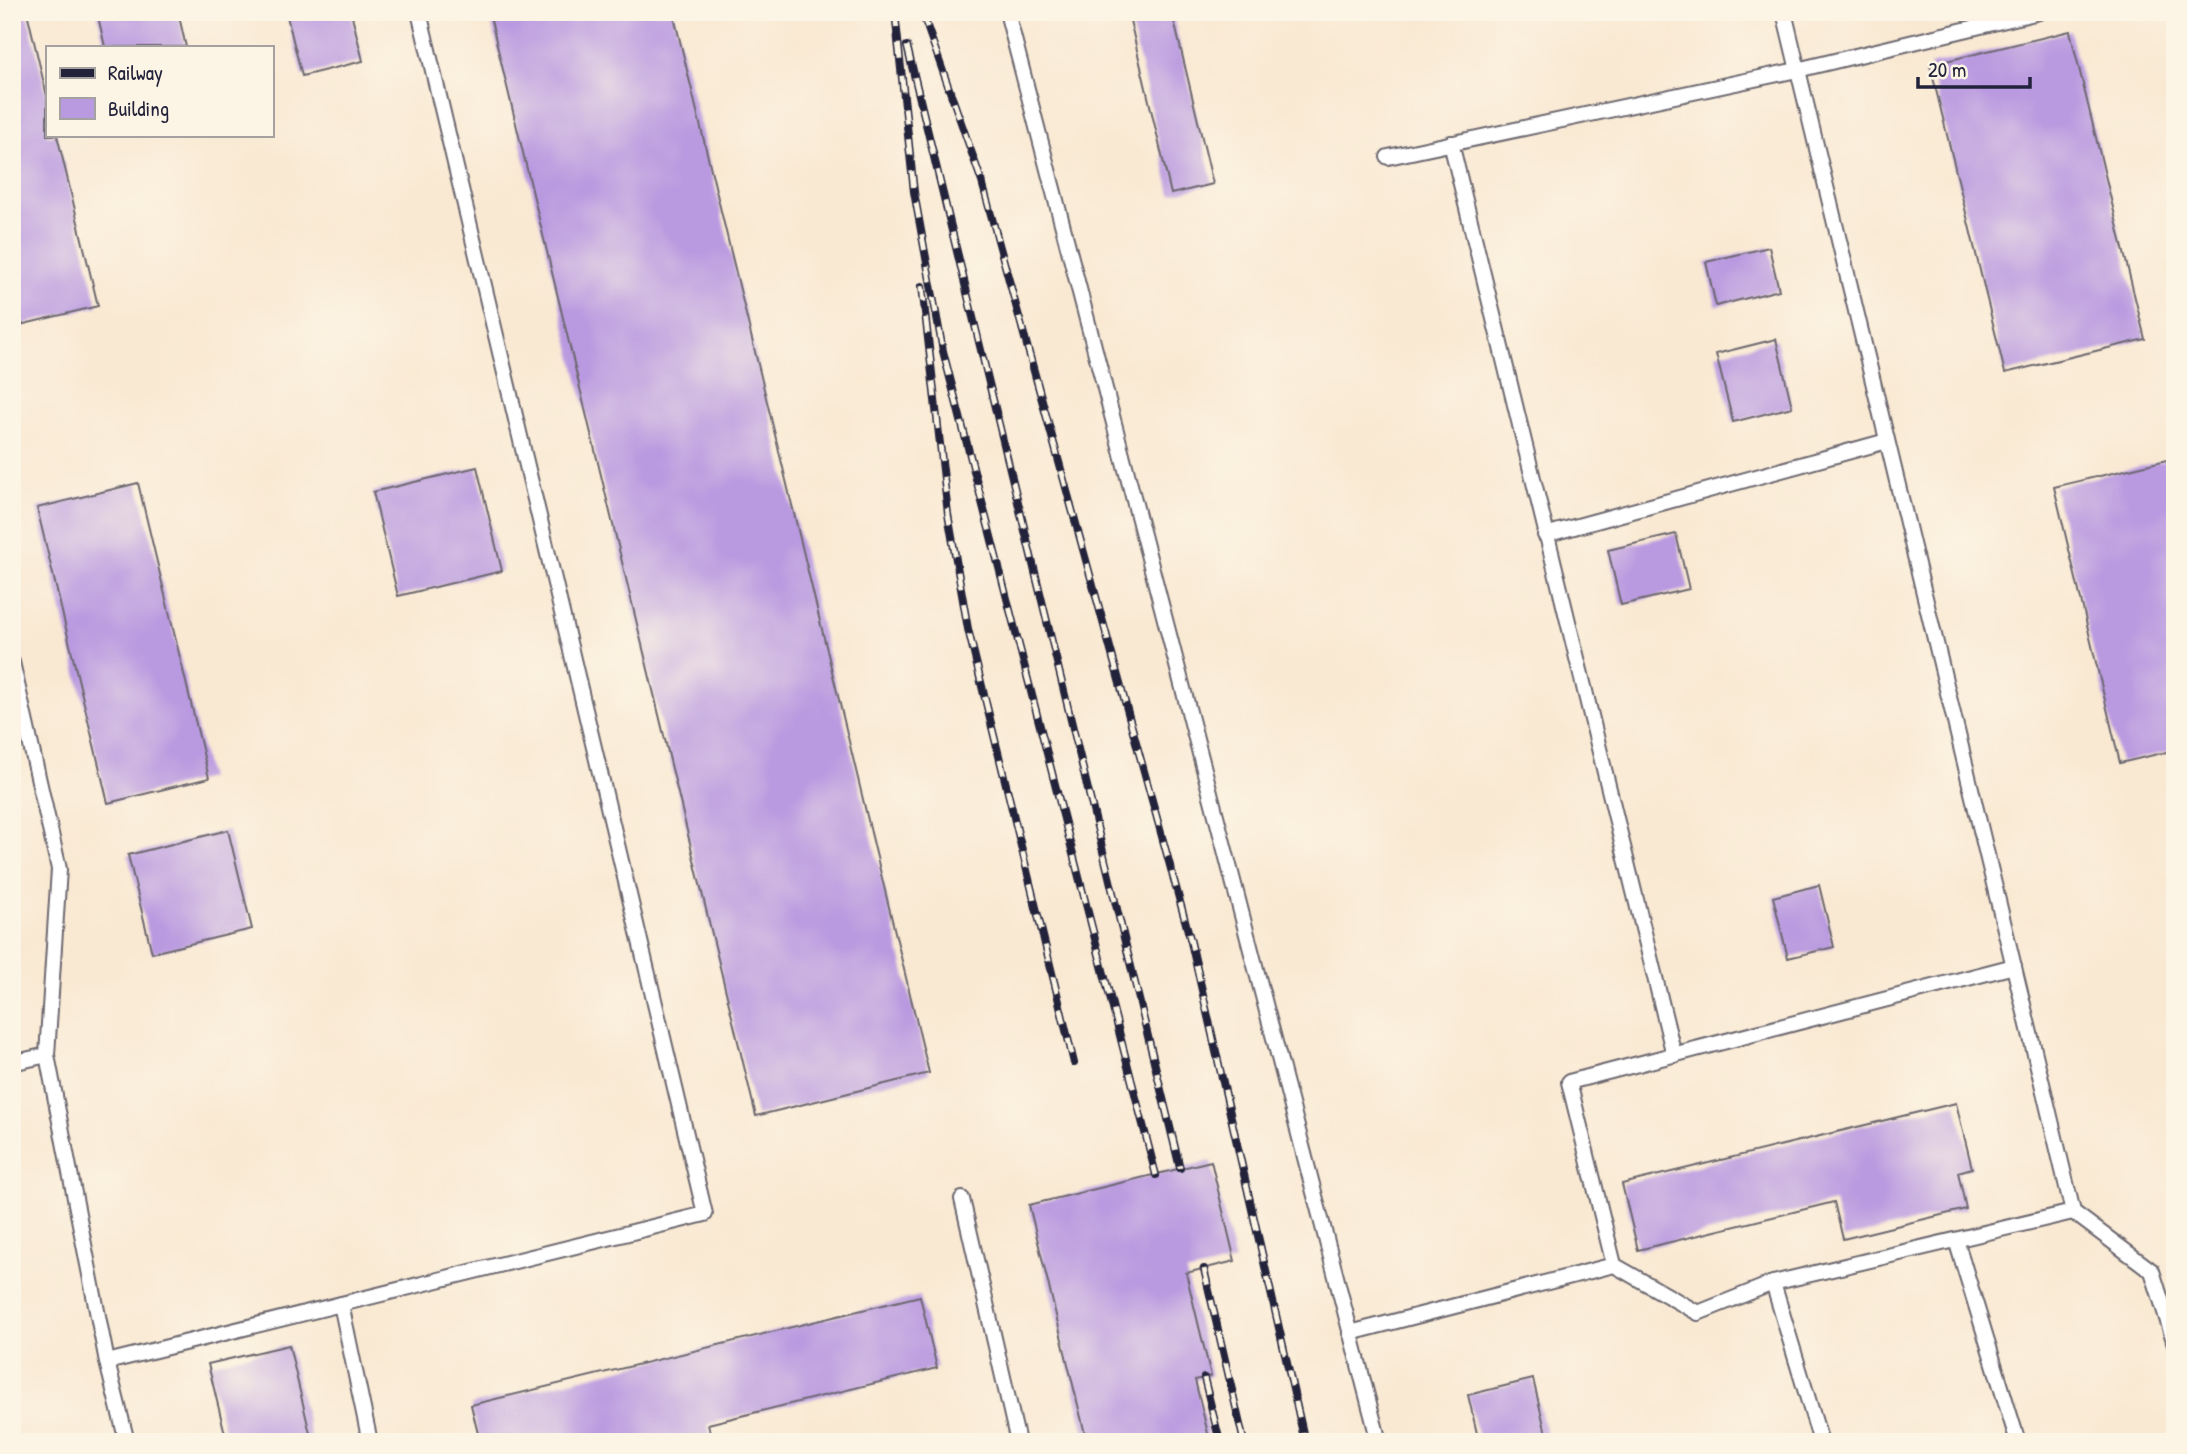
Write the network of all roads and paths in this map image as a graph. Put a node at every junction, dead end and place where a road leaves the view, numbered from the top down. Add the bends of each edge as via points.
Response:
1 (419, 12) edge
2 (1007, 12) edge
3 (1784, 12) edge
4 (2039, 12) edge
5 (1797, 70) junction
6 (1451, 143) junction
7 (1388, 157) dead end
8 (1887, 441) junction
9 (1545, 535) junction
10 (12, 662) edge
11 (2014, 967) junction
12 (47, 1055) junction
13 (1674, 1055) junction
14 (12, 1063) edge
15 (962, 1199) dead end
16 (2073, 1212) junction
17 (1956, 1240) junction
18 (1614, 1265) junction
19 (1773, 1283) junction
20 (341, 1304) junction
21 (1350, 1333) junction
22 (2175, 1344) edge
23 (107, 1362) junction
24 (127, 1442) edge
25 (370, 1442) edge
26 (1018, 1442) edge
27 (1379, 1442) edge
28 (1821, 1442) edge
29 (2018, 1442) edge

1 - 20 lane via 705,1214
2 - 21 lane
3 - 5 lane
4 - 5 lane
5 - 6 lane
5 - 8 lane
6 - 7 lane
6 - 9 lane
8 - 9 lane
8 - 11 lane
9 - 13 lane
10 - 12 lane via 59,869
11 - 13 lane
11 - 16 lane
12 - 14 lane
12 - 23 lane
13 - 18 lane via 1569,1082
15 - 26 lane
16 - 17 lane
16 - 22 lane via 2152,1271
17 - 19 lane
17 - 29 lane
18 - 19 lane via 1698,1313
18 - 21 lane
19 - 28 lane
20 - 23 lane
20 - 25 lane
21 - 27 lane
23 - 24 lane

